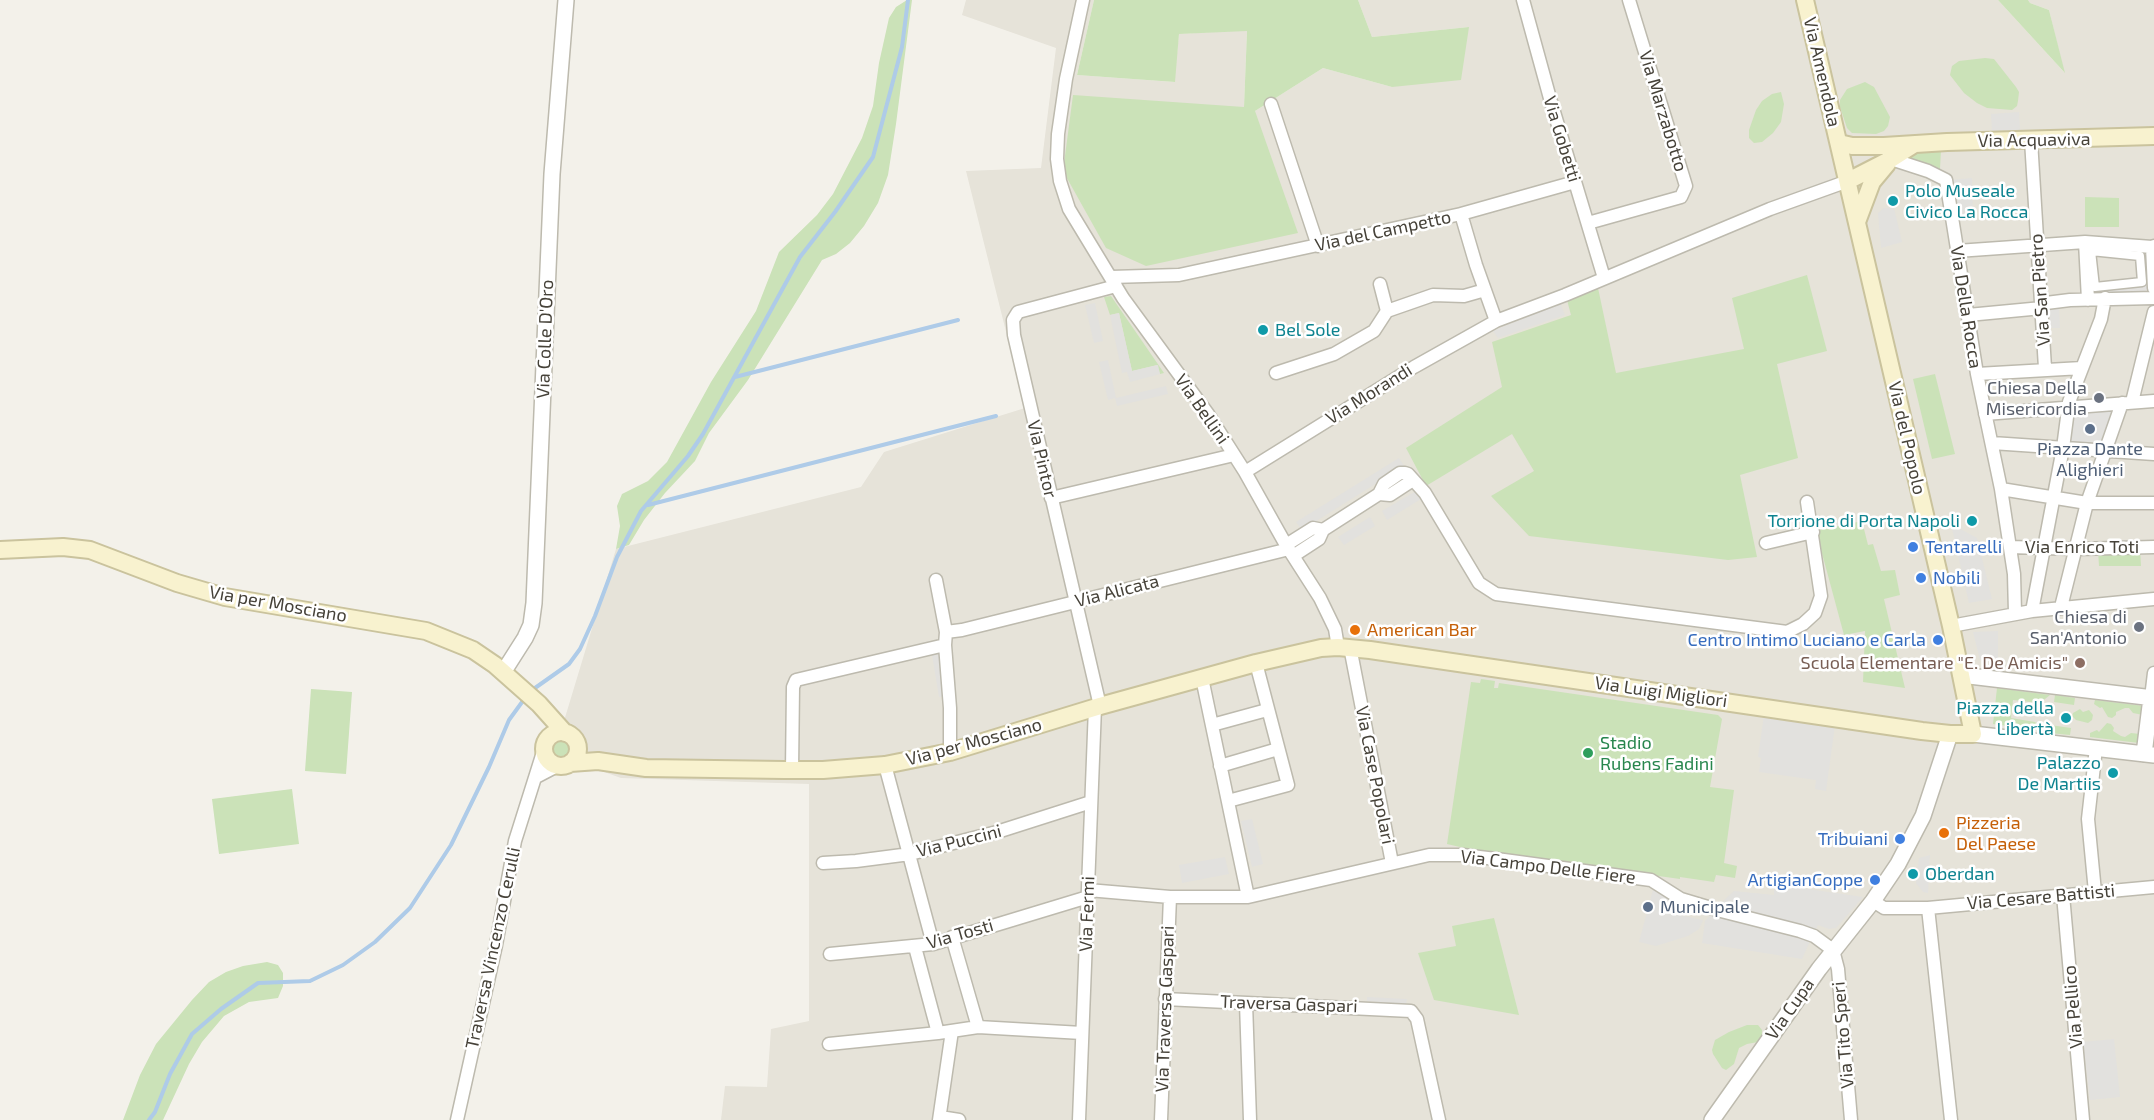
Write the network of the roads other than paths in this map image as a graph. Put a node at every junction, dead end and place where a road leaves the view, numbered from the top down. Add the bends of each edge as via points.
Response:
1 (566, 0) edge
2 (1083, 0) edge
3 (1523, 0) edge
4 (1629, 0) edge
5 (1805, 0) edge
6 (1271, 104) dead end
7 (2154, 136) edge
8 (2031, 140) junction
9 (1839, 143) junction
10 (1887, 153) junction
11 (1844, 164) junction
12 (1575, 182) junction
13 (1848, 182) junction
14 (1461, 214) junction
15 (1857, 222) junction
16 (1587, 223) junction
17 (2038, 245) junction
18 (1318, 246) junction
19 (2153, 246) edge
20 (2088, 247) junction
21 (1957, 251) junction
22 (1604, 278) junction
23 (1113, 282) junction
24 (1380, 284) dead end
25 (2154, 288) edge
26 (1485, 290) junction
27 (2105, 298) junction
28 (2154, 298) edge
29 (2088, 300) junction
30 (2042, 308) junction
31 (1387, 311) junction
32 (2154, 312) edge
33 (1968, 315) junction
34 (1496, 321) junction
35 (2045, 368) junction
36 (2082, 368) junction
37 (1276, 373) dead end
38 (1977, 374) junction
39 (2154, 401) edge
40 (2127, 403) junction
41 (2068, 408) junction
42 (1985, 414) junction
43 (1992, 443) junction
44 (2063, 448) junction
45 (2106, 452) junction
46 (2154, 454) edge
47 (1234, 455) junction
48 (1245, 472) junction
49 (2001, 489) junction
50 (1051, 498) junction
51 (2053, 498) junction
52 (1807, 502) dead end
53 (2088, 503) junction
54 (2154, 503) edge
55 (1813, 532) junction
56 (1766, 543) dead end
57 (2010, 546) junction
58 (2154, 547) edge
59 (2043, 548) junction
60 (2076, 549) junction
61 (0, 550) edge
62 (1289, 550) junction
63 (936, 580) dead end
64 (2154, 598) edge
65 (1076, 601) junction
66 (2061, 607) junction
67 (2032, 610) junction
68 (2015, 613) junction
69 (1951, 626) junction
70 (945, 638) junction
71 (1344, 647) junction
72 (1256, 663) junction
73 (504, 671) junction
74 (2154, 673) edge
75 (1961, 675) junction
76 (1202, 678) junction
77 (2153, 698) edge
78 (539, 704) junction
79 (1098, 706) junction
80 (1267, 710) junction
81 (1212, 725) junction
82 (1950, 734) junction
83 (1972, 734) junction
84 (571, 738) junction
85 (544, 747) junction
86 (2096, 748) junction
87 (1278, 749) junction
88 (950, 752) junction
89 (2149, 754) edge
90 (598, 761) junction
91 (564, 765) junction
92 (885, 765) junction
93 (1220, 766) junction
94 (792, 770) junction
95 (536, 777) junction
96 (1228, 801) junction
97 (1091, 802) junction
98 (910, 854) junction
99 (823, 863) dead end
100 (1392, 863) junction
101 (2154, 886) edge
102 (2095, 892) junction
103 (1088, 894) junction
104 (2063, 895) junction
105 (1170, 897) junction
106 (1248, 897) junction
107 (1873, 901) junction
108 (1928, 908) junction
109 (952, 937) junction
110 (933, 944) junction
111 (915, 947) junction
112 (1833, 950) junction
113 (830, 954) dead end
114 (1165, 999) junction
115 (1246, 1003) junction
116 (978, 1027) junction
117 (952, 1031) junction
118 (938, 1033) junction
119 (1082, 1033) junction
120 (828, 1044) dead end
121 (940, 1119) edge
122 (457, 1120) edge
123 (959, 1120) edge
124 (1079, 1120) edge
125 (1161, 1120) edge
126 (1250, 1120) edge
127 (1439, 1120) edge
128 (1712, 1120) edge
129 (1851, 1120) edge
130 (1951, 1120) edge
131 (2083, 1120) edge

1 - 73 street, Via Colle D'Oro via 552,174 534,603 531,625
2 - 23 street via 1066,79 1057,159 1069,209
3 - 12 street, Via Gobetti
4 - 16 street, Via Marzabotto via 1686,186 1681,197
5 - 9 main road, Via Amendola
6 - 18 street
7 - 8 main road, Via Acquaviva
8 - 10 main road, Via Acquaviva via 1914,144
8 - 17 street, Via San Pietro
9 - 10 main road, Via Acquaviva
9 - 11 main road, Via del Popolo
10 - 11 main road, Via Acquaviva via 1863,152
10 - 13 main road, Via Acquaviva
10 - 15 main road
10 - 21 street, Via Della Rocca via 1947,180
11 - 13 main road, Via del Popolo
12 - 14 street
12 - 16 street, Via Gobetti
13 - 15 main road, Via del Popolo
13 - 22 street via 1770,209
14 - 18 street, Via del Campetto
14 - 26 street, Via del Campetto
15 - 69 main road, Via del Popolo
16 - 22 street, Via Gobetti
17 - 20 street
17 - 21 street
17 - 30 street, Via San Pietro
18 - 23 street, Via del Campetto via 1179,275
19 - 20 street
19 - 25 street
20 - 20 street via 2095,287 2142,282 2139,256
20 - 29 street
21 - 33 street, Via Della Rocca
22 - 34 street
23 - 47 street, Via Bellini
23 - 50 street, Via Pintor via 1018,312 1013,320
24 - 31 street
26 - 31 street via 1464,296 1433,295
26 - 34 street, Via del Campetto
27 - 28 street
27 - 29 street
27 - 36 street
29 - 30 street via 2046,303
30 - 33 street
30 - 35 street, Via San Pietro
31 - 37 street via 1374,331 1334,354
32 - 40 street
33 - 38 street, Via Della Rocca
34 - 48 street, Via Morandi
35 - 36 street
35 - 38 street
36 - 41 street
38 - 42 street, Via Della Rocca
39 - 40 street
40 - 41 street
40 - 45 street
41 - 42 street
41 - 44 street
42 - 43 street, Via Della Rocca
43 - 44 street
43 - 49 street, Via Della Rocca
44 - 45 street
44 - 51 street
45 - 46 street
45 - 53 street
47 - 48 street, Via Bellini
47 - 50 street
48 - 62 street, Via Bellini
49 - 51 street
49 - 57 street, Via Della Rocca
50 - 65 street, Via Pintor
51 - 53 street
51 - 59 street
52 - 55 street
53 - 54 street
53 - 60 street
55 - 56 street
55 - 62 street, Via Alicata via 1821,596 1815,613 1786,632 1496,594 1479,583 1413,480 1390,495 1379,494 1323,531 1313,528
57 - 59 street, Via Enrico Toti
57 - 68 street, Via Della Rocca
58 - 60 street, Via Enrico Toti
59 - 60 street, Via Enrico Toti
59 - 67 street
60 - 66 street
61 - 73 main road, Via per Mosciano via 90,550 225,597 426,631 473,650
62 - 65 street, Via Alicata
62 - 71 street, Via Bellini
63 - 70 street
64 - 66 street
65 - 70 street, Via Alicata
65 - 79 street, Via Pintor
66 - 67 street
67 - 68 street
68 - 69 street
69 - 75 main road, Via del Popolo
70 - 88 street
70 - 94 street, Via Alicata via 796,680
71 - 72 main road, Via per Mosciano
71 - 82 main road, Via Luigi Migliori
71 - 100 street, Via Case Popolari
72 - 76 main road, Via per Mosciano
72 - 80 street
73 - 78 main road, Via per Mosciano
74 - 77 street
75 - 77 street
75 - 83 main road, Via del Popolo
76 - 79 main road, Via per Mosciano
76 - 81 street
77 - 89 street
78 - 84 main road, Via per Mosciano
78 - 85 main road
79 - 88 main road, Via per Mosciano
79 - 97 street, Via Fermi
80 - 81 street
80 - 87 street
81 - 93 street
82 - 83 main road, Via Luigi Migliori
82 - 107 street, Via Cupa via 1915,833
83 - 86 street
84 - 85 main road via 555,733
84 - 90 main road, Via per Mosciano
84 - 91 main road via 577,757
85 - 91 main road via 548,760
85 - 95 street, Traversa Vincenzo Cerulli
86 - 89 street
86 - 102 street via 2088,819
87 - 93 street
87 - 96 street via 1288,785
88 - 92 main road, Via per Mosciano
90 - 91 main road, Via per Mosciano
90 - 94 main road, Via per Mosciano via 639,768
91 - 95 street
92 - 94 main road, Via per Mosciano
92 - 98 street
93 - 96 street
95 - 122 street, Traversa Vincenzo Cerulli via 515,841
96 - 106 street
97 - 98 street, Via Puccini
97 - 103 street, Via Fermi
98 - 99 street, Via Puccini
98 - 110 street
100 - 106 street, Via Case Popolari
100 - 112 street, Via Campo Delle Fiere via 1429,855 1463,855 1651,880 1681,899 1814,936
101 - 102 street, Via Cesare Battisti
102 - 104 street, Via Cesare Battisti
103 - 105 street
103 - 109 street, Via Tosti
103 - 119 street, Via Fermi
104 - 108 street, Via Cesare Battisti
104 - 131 street, Via Pellico
105 - 106 street
105 - 114 street, Via Traversa Gaspari
107 - 108 street, Via Cesare Battisti via 1884,908
107 - 112 street, Via Cupa
108 - 130 street
109 - 110 street, Via Tosti
109 - 116 street
110 - 111 street, Via Tosti
111 - 113 street, Via Tosti
111 - 118 street
112 - 128 street, Via Cupa
112 - 129 street, Via Tito Speri
114 - 115 street, Traversa Gaspari
114 - 125 street, Via Traversa Gaspari
115 - 126 street
115 - 127 street, Traversa Gaspari via 1413,1012
116 - 117 street
116 - 119 street
117 - 118 street
117 - 121 street
118 - 120 street
119 - 124 street, Via Fermi
121 - 123 street

